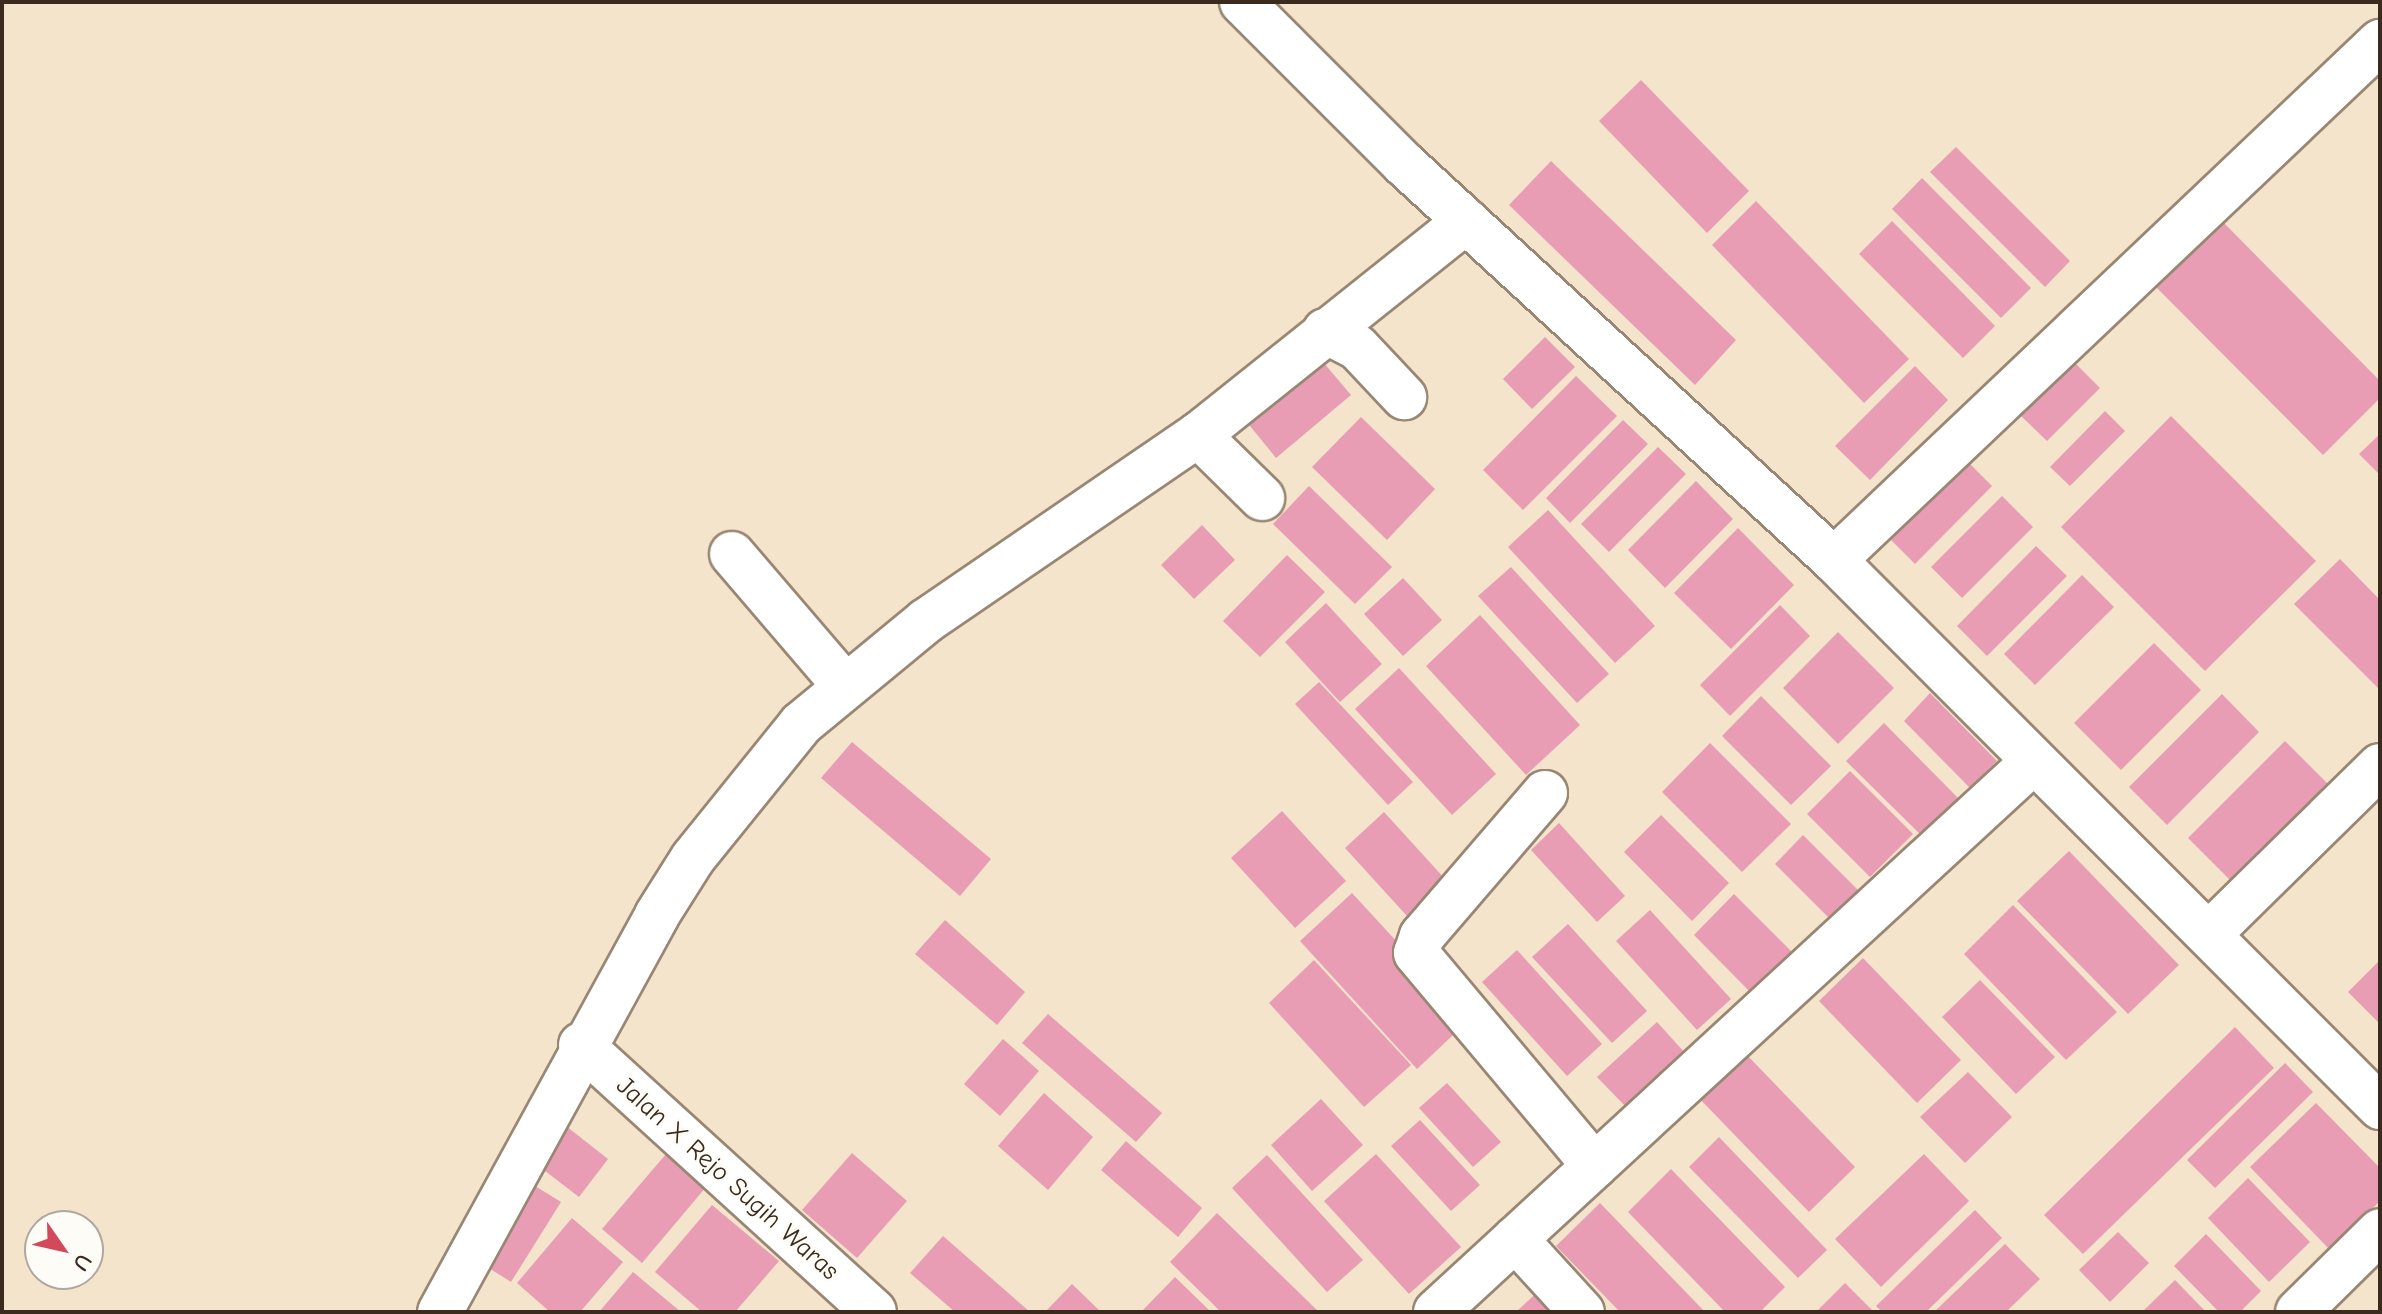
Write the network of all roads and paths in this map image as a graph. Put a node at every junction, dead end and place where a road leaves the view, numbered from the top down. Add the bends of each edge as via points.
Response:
1 (1242, 2) edge
2 (2380, 42) edge
3 (1461, 217) junction
4 (1325, 331) junction
5 (1404, 397) dead end
6 (1198, 435) junction
7 (1262, 498) dead end
8 (732, 554) dead end
9 (1834, 560) junction
10 (833, 670) junction
11 (2034, 761) junction
12 (2380, 766) edge
13 (1545, 793) dead end
14 (2211, 932) junction
15 (581, 1045) junction
16 (2380, 1107) edge
17 (1595, 1166) junction
18 (2380, 1231) edge
19 (1515, 1239) junction
20 (440, 1312) edge
21 (874, 1312) edge
22 (1436, 1312) edge
23 (1582, 1312) edge
24 (2298, 1312) edge

1 - 3 street
2 - 9 street
3 - 4 street
3 - 9 street
4 - 5 street via 1357,347
4 - 6 street
6 - 7 street
6 - 10 street via 926,621
8 - 10 street
9 - 11 street
10 - 15 street via 693,858
11 - 14 street
11 - 17 street
12 - 14 street
13 - 17 street via 1422,936 1416,953
14 - 16 street
15 - 20 street
15 - 21 street, Jalan X Rejo Sugih Waras
17 - 19 street
18 - 24 street
19 - 22 street
19 - 23 street

